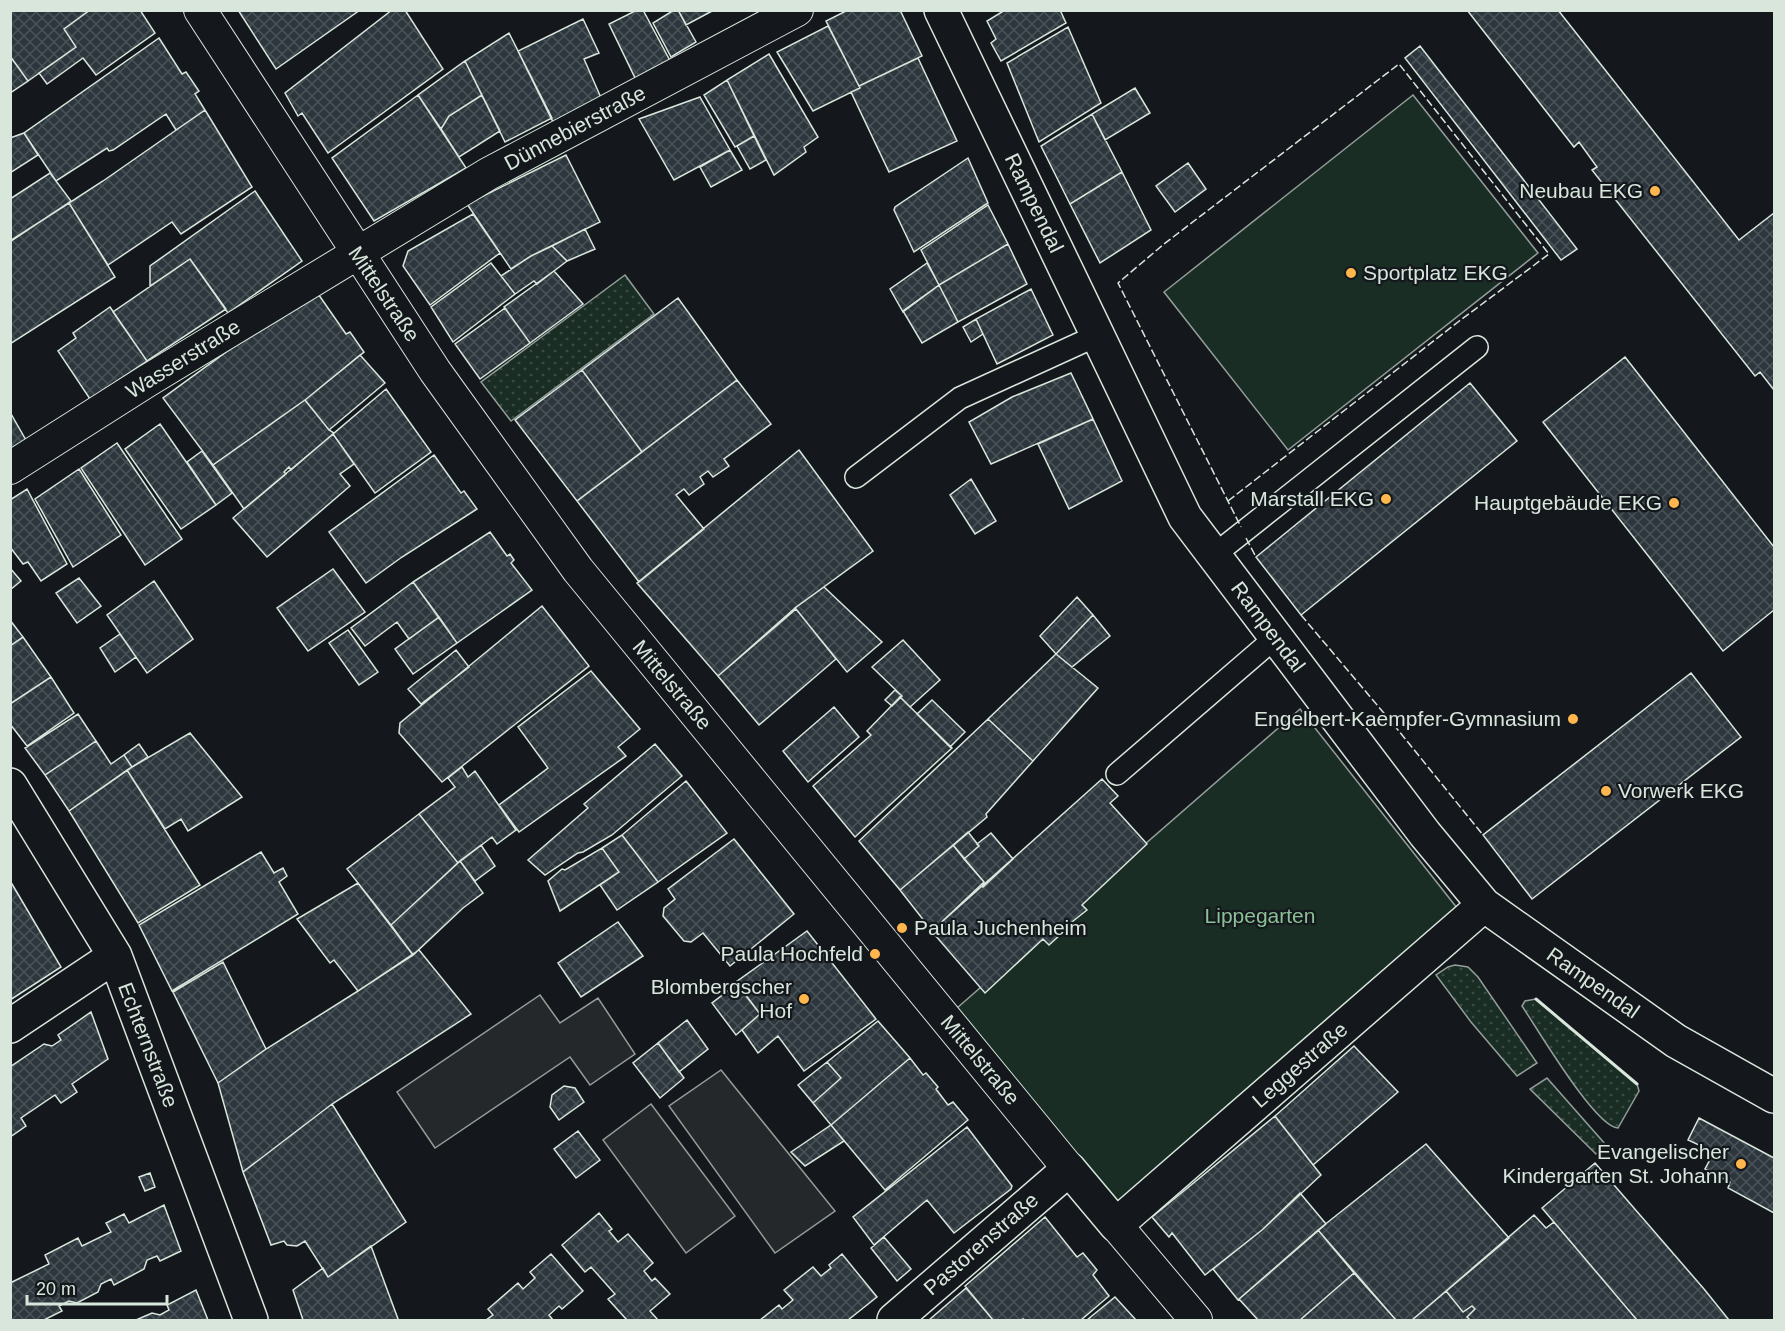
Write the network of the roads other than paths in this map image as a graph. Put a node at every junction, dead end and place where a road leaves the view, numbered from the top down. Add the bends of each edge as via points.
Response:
1 (200, 10) edge
2 (797, 10) edge
3 (941, 10) edge
4 (356, 253) junction
5 (1098, 335) junction
6 (1477, 347) dead end
7 (10, 468) edge
8 (856, 477) dead end
9 (1214, 555) junction
10 (1276, 637) junction
11 (1117, 774) dead end
12 (10, 785) edge
13 (1484, 905) junction
14 (115, 956) junction
15 (10, 1026) edge
16 (1774, 1096) edge
17 (1069, 1168) junction
18 (1116, 1225) junction
19 (251, 1320) edge
20 (894, 1320) edge
21 (1196, 1320) edge

1 - 4 street, Mittelstraße
2 - 4 street, Dünnebierstraße via 488,174
3 - 5 street, Rampendal
4 - 7 street, Wasserstraße
4 - 17 street, Mittelstraße via 578,570
5 - 8 lane via 960,398
5 - 9 street, Rampendal via 1185,517
6 - 9 lane
9 - 10 street, Rampendal
10 - 11 lane
10 - 13 street, Rampendal via 1425,834
12 - 14 street, Echternstraße
13 - 16 street, Rampendal via 1676,1041
13 - 18 street, Leggestraße
14 - 15 street
14 - 19 street, Echternstraße
17 - 18 street, Mittelstraße
17 - 20 street, Pastorenstraße
18 - 21 street, Mittelstraße

